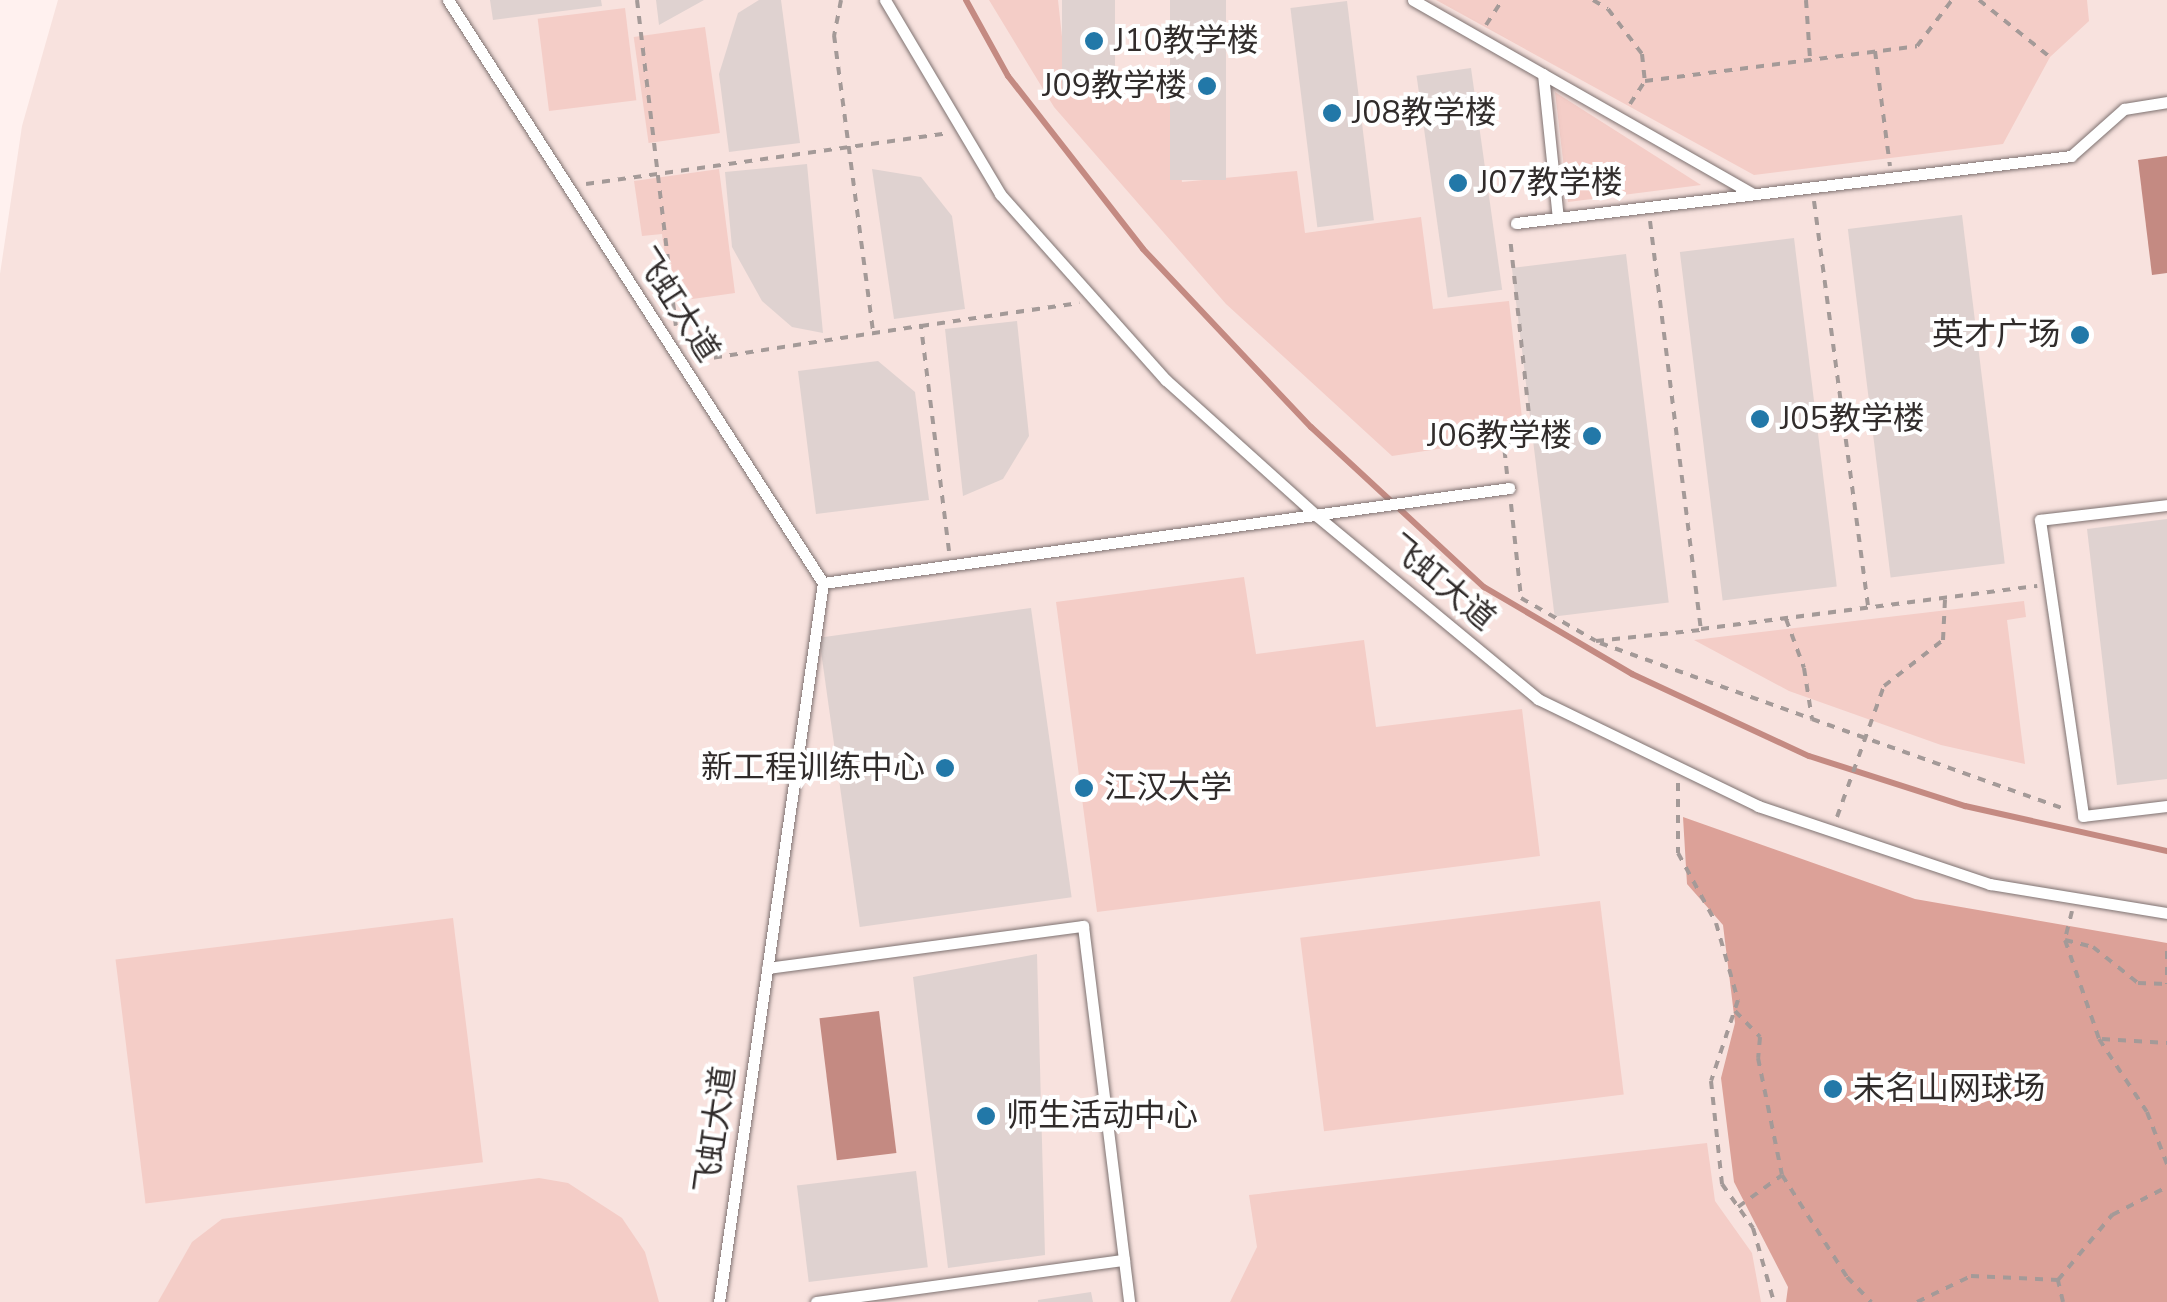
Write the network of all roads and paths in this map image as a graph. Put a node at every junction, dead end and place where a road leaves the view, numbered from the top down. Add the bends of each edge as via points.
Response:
1 (448, 0) edge
2 (637, 0) edge
3 (842, 0) edge
4 (885, 0) edge
5 (1413, 0) edge
6 (1502, 0) edge
7 (1593, 0) edge
8 (1806, 0) edge
9 (1952, 0) edge
10 (1979, 0) edge
11 (1478, 37) junction
12 (1874, 51) junction
13 (2050, 57) dead end
14 (1810, 60) junction
15 (1543, 74) junction
16 (1645, 80) junction
17 (2167, 102) edge
18 (1622, 119) junction
19 (962, 130) junction
20 (848, 149) junction
21 (658, 174) junction
22 (1891, 177) junction
23 (1812, 186) junction
24 (568, 187) junction
25 (1752, 193) junction
26 (1648, 206) junction
27 (1558, 218) junction
28 (1516, 223) joint
29 (1096, 300) junction
30 (921, 326) junction
31 (873, 333) junction
32 (680, 362) junction
33 (1509, 488) junction
34 (2167, 504) edge
35 (1316, 516) junction
36 (951, 566) junction
37 (822, 583) junction
38 (2049, 584) junction
39 (1945, 598) junction
40 (1868, 608) junction
41 (1786, 618) junction
42 (1702, 630) junction
43 (1596, 641) junction
44 (1812, 719) junction
45 (1863, 741) junction
46 (1678, 767) junction
47 (2167, 806) edge
48 (2083, 816) junction
49 (1833, 830) junction
50 (2075, 898) junction
51 (2167, 913) edge
52 (2065, 940) junction
53 (2167, 951) edge
54 (767, 968) junction
55 (2167, 984) edge
56 (1735, 1010) junction
57 (2099, 1039) junction
58 (2167, 1043) edge
59 (2167, 1164) edge
60 (1782, 1175) junction
61 (2167, 1187) edge
62 (1738, 1207) junction
63 (1124, 1260) junction
64 (2058, 1280) junction
65 (719, 1302) edge
66 (816, 1302) edge
67 (1130, 1302) edge
68 (1774, 1302) edge
69 (1871, 1302) edge
70 (1917, 1302) edge
71 (2063, 1302) edge

1 - 24 lane, 飞虹大道
2 - 21 path
3 - 20 path via 834,35
4 - 19 lane, 飞虹大道
5 - 11 lane
6 - 11 path
7 - 16 path via 1608,8 1642,54
8 - 14 path
9 - 12 path via 1917,46
10 - 13 path
11 - 15 lane
12 - 14 path
12 - 22 path
14 - 16 path
15 - 18 lane
15 - 27 lane
16 - 18 path
17 - 22 lane via 2124,109 2071,156
18 - 25 lane
19 - 20 path
19 - 29 lane, 飞虹大道 via 1000,194
20 - 21 path
20 - 31 path
21 - 24 path
21 - 32 path
22 - 23 lane
23 - 25 lane
23 - 40 path
24 - 32 lane, 飞虹大道
25 - 26 lane
26 - 27 lane
26 - 42 path
27 - 28 lane
28 - 33 path via 1506,244 1532,442 1504,446
29 - 30 path
29 - 35 lane, 飞虹大道 via 1166,380
30 - 31 path
30 - 36 path
31 - 32 path
32 - 37 lane, 飞虹大道
33 - 35 lane
33 - 43 path via 1522,598
34 - 38 lane via 2040,520
35 - 36 lane
35 - 46 lane, 飞虹大道 via 1538,699
36 - 37 lane
37 - 54 lane, 飞虹大道
38 - 39 path
38 - 48 lane
39 - 40 path
39 - 45 path via 1943,640 1884,686
40 - 41 path
41 - 42 path
41 - 44 path
42 - 43 path
43 - 44 path
44 - 45 path
45 - 48 path
45 - 49 path
46 - 49 lane, 飞虹大道 via 1758,806
46 - 56 path via 1678,854 1716,923 1738,1000
47 - 48 lane
49 - 50 lane, 飞虹大道 via 1990,884
50 - 51 lane, 飞虹大道
50 - 52 path
52 - 55 path via 2093,947 2138,983
52 - 57 path
53 - 55 path
54 - 63 lane via 1083,926
54 - 65 lane, 飞虹大道
56 - 60 path via 1760,1037 1758,1058
56 - 62 path via 1711,1081 1722,1184
57 - 58 path
57 - 59 path via 2147,1112
60 - 62 path
60 - 69 path via 1847,1277
61 - 64 path via 2112,1215
62 - 68 path via 1753,1228
63 - 66 lane
63 - 67 lane
64 - 70 path via 1971,1276
64 - 71 path

